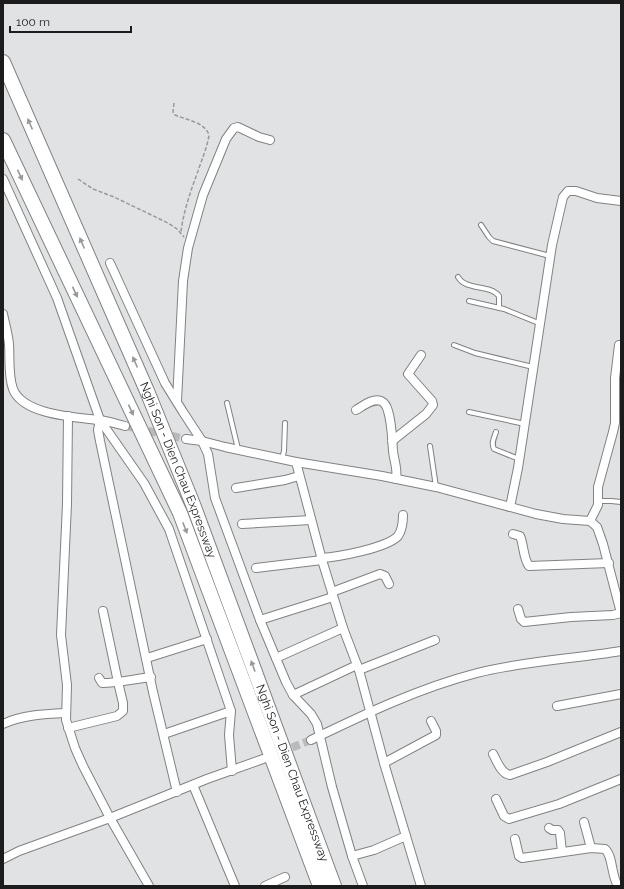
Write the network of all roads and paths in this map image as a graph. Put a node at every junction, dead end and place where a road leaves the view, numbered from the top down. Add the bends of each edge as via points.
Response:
1 (3, 62) edge
2 (174, 103) dead end
3 (3, 140) edge
4 (270, 140) dead end
5 (3, 179) edge
6 (78, 179) dead end
7 (621, 201) edge
8 (481, 225) dead end
9 (180, 232) junction
10 (189, 245) junction
11 (551, 256) junction
12 (110, 263) dead end
13 (458, 277) dead end
14 (469, 301) dead end
15 (499, 308) junction
16 (3, 314) edge
17 (541, 324) junction
18 (454, 345) dead end
19 (619, 345) dead end
20 (421, 355) dead end
21 (6, 361) edge
22 (533, 367) junction
23 (176, 401) junction
24 (227, 403) dead end
25 (356, 410) dead end
26 (468, 412) dead end
27 (68, 416) junction
28 (100, 420) junction
29 (285, 423) dead end
30 (525, 424) junction
31 (125, 426) tunnel mouth
32 (496, 432) dead end
33 (186, 439) tunnel mouth
34 (202, 441) junction
35 (392, 441) junction
36 (430, 446) dead end
37 (238, 450) junction
38 (282, 459) junction
39 (519, 459) junction
40 (296, 462) junction
41 (299, 476) junction
42 (396, 479) junction
43 (436, 487) junction
44 (236, 488) dead end
45 (598, 501) junction
46 (621, 502) edge
47 (510, 507) junction
48 (403, 515) dead end
49 (311, 520) junction
50 (590, 521) junction
51 (242, 524) dead end
52 (513, 534) dead end
53 (321, 559) junction
54 (609, 564) junction
55 (256, 568) dead end
56 (389, 584) dead end
57 (332, 595) junction
58 (518, 609) dead end
59 (104, 611) dead end
60 (621, 613) edge
61 (260, 620) junction
62 (343, 628) junction
63 (207, 639) junction
64 (435, 640) dead end
65 (621, 651) edge
66 (147, 658) junction
67 (276, 658) junction
68 (358, 668) junction
69 (151, 677) junction
70 (99, 678) dead end
71 (118, 682) junction
72 (621, 694) edge
73 (293, 695) junction
74 (557, 706) dead end
75 (231, 711) junction
76 (370, 713) junction
77 (66, 714) junction
78 (431, 721) dead end
79 (3, 724) edge
80 (68, 728) junction
81 (621, 732) edge
82 (164, 734) junction
83 (320, 735) junction
84 (312, 740) tunnel mouth
85 (493, 754) dead end
86 (263, 759) dead end
87 (384, 763) junction
88 (232, 771) junction
89 (621, 779) edge
90 (193, 785) junction
91 (177, 792) junction
92 (496, 799) dead end
93 (110, 818) junction
94 (584, 822) dead end
95 (548, 828) dead end
96 (406, 836) junction
97 (515, 839) dead end
98 (591, 848) junction
99 (562, 852) junction
100 (352, 856) junction
101 (3, 858) edge
102 (285, 877) dead end
103 (149, 886) edge
104 (235, 886) edge
105 (265, 886) edge
106 (320, 886) edge
107 (334, 886) edge
108 (363, 886) edge
109 (421, 886) edge
110 (618, 886) edge

107 -> 1 highway, Nghi Son - Dien Chau Expressway via 197,515 147,391
2 - 9 path via 175,115 204,128 209,135
3 -> 106 highway, Nghi Son - Dien Chau Expressway via 180,513
4 - 10 street via 238,127 229,133 200,202
5 - 28 street via 57,298
6 - 9 path
7 - 11 street via 597,198 576,191 566,193
8 - 11 lane via 493,241
9 - 10 path
10 - 23 street via 183,281
11 - 17 street
12 - 23 street
13 - 15 lane via 466,284 495,292 500,298
14 - 15 lane
15 - 17 lane
16 - 21 street via 9,343
17 - 22 street
18 - 22 lane via 475,353
19 - 45 street via 615,378 615,423 598,487
20 - 35 street via 408,374 432,400 433,405 426,414
21 - 27 street via 12,385 20,400 38,409
22 - 30 street
23 - 34 street
24 - 37 lane
25 - 35 street via 376,400 384,403 388,411
26 - 30 lane
27 - 28 street
27 - 77 street via 67,511 61,635 68,699
28 - 31 street
28 - 63 street via 144,483 169,529
28 - 66 street via 100,441
29 - 38 lane
30 - 39 street
32 - 39 lane via 492,442 494,449
33 - 34 street
34 - 37 street
34 - 61 street via 208,454 215,498
35 - 42 street
36 - 43 lane
37 - 38 street
38 - 40 street
39 - 47 street
40 - 41 street
40 - 42 street
41 - 44 street
41 - 49 street
42 - 43 street
43 - 47 street
45 - 46 lane
45 - 50 street
47 - 50 street via 563,519
48 - 53 street via 399,533 391,540 376,547
49 - 51 street
49 - 53 street
50 - 54 street via 597,527
52 - 54 street via 520,536 529,566
53 - 55 street
53 - 57 street
54 - 60 street
56 - 57 street via 385,576 380,574
57 - 61 street
57 - 62 street
58 - 60 street via 524,622 613,616
59 - 71 street
61 - 67 street
62 - 67 street
62 - 68 street
63 - 66 street
63 - 75 street
64 - 68 street
65 - 76 street via 478,673 420,691
66 - 69 street
67 - 73 street
68 - 73 street
68 - 76 street
69 - 71 street
69 - 82 street
70 - 71 street via 102,683
71 - 80 street via 123,703 121,713
72 - 74 street
73 - 83 street via 311,714
75 - 82 street
75 - 88 street via 229,735
76 - 83 street
76 - 87 street
77 - 79 street via 17,719
77 - 80 street
78 - 87 street via 436,735
80 - 93 street
81 - 85 street via 510,775 503,771
82 - 91 street
83 - 84 street
83 - 100 street
86 - 88 street
87 - 96 street
88 - 90 street
89 - 92 street via 559,804 509,819 504,816
90 - 91 street
90 - 104 street
91 - 93 street
93 - 101 street
93 - 103 street
94 - 98 street
95 - 99 street via 560,833
96 - 100 street via 374,850
96 - 109 street
97 - 99 street via 521,858
98 - 99 street
98 - 110 street via 608,851 613,877
100 - 108 street
102 - 105 street

